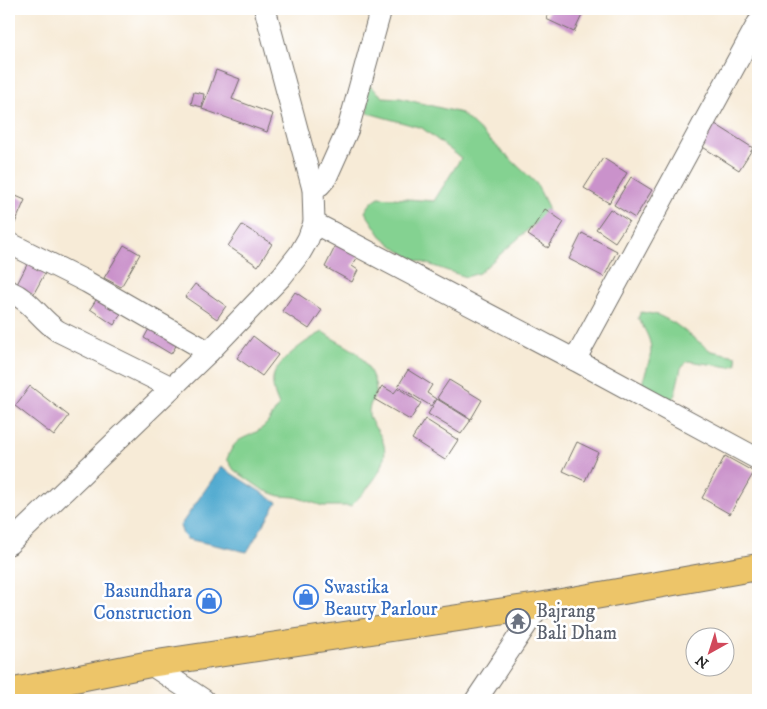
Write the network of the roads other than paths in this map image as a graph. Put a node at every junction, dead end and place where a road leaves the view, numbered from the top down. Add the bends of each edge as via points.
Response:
1 (264, 9) edge
2 (381, 9) edge
3 (758, 23) edge
4 (313, 189) junction
5 (314, 223) junction
6 (9, 243) edge
7 (9, 291) edge
8 (209, 352) junction
9 (576, 360) junction
10 (171, 387) junction
11 (758, 459) edge
12 (9, 544) edge
13 (758, 567) edge
14 (539, 606) junction
15 (150, 664) junction
16 (9, 692) edge
17 (204, 700) edge
18 (476, 700) edge

1 - 4 street
2 - 4 street via 348,128 326,178
3 - 9 street
4 - 5 street
5 - 8 street via 300,253 282,276
5 - 9 street
6 - 8 street via 87,282
7 - 10 street via 26,300 58,331
8 - 10 street
9 - 11 street
10 - 12 street
13 - 14 main road
14 - 15 main road
14 - 18 street
15 - 16 main road
15 - 17 street

